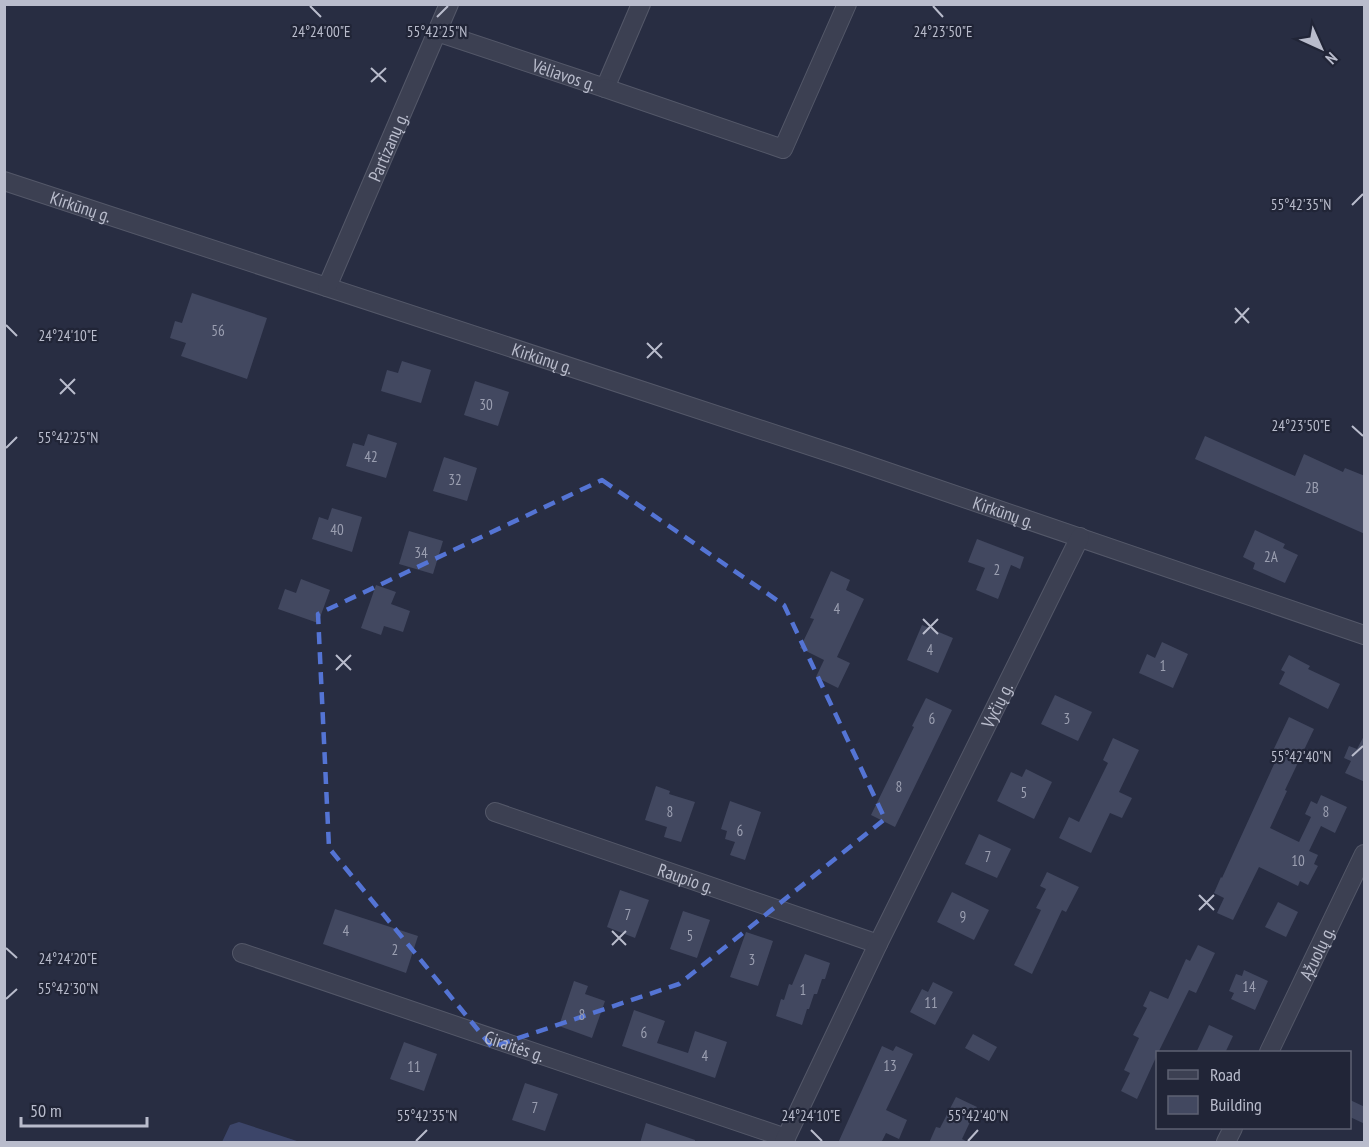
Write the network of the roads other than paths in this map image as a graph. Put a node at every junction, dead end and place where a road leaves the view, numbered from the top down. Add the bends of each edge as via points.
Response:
1 (449, 4) edge
2 (641, 4) edge
3 (847, 4) edge
4 (437, 32) junction
5 (605, 88) junction
6 (4, 181) edge
7 (327, 287) junction
8 (1080, 537) junction
9 (1365, 635) edge
10 (495, 812) dead end
11 (1365, 854) edge
12 (878, 944) junction
13 (242, 953) dead end
14 (1270, 1051) edge
15 (1233, 1129) edge
16 (785, 1140) edge
17 (1226, 1143) edge

1 - 4 street, Partizanų g.
2 - 5 street, Vėliavos g.
3 - 5 street via 783,149
4 - 5 street, Vėliavos g.
4 - 7 street, Partizanų g.
6 - 7 street, Kirkūnų g.
7 - 8 street, Kirkūnų g.
8 - 9 street
8 - 12 street, Vyčių g.
10 - 12 street, Raupio g.
11 - 14 street, Ąžuolų g.
12 - 16 street, Vyčių g.
13 - 16 street, Giraitės g.
15 - 17 street

